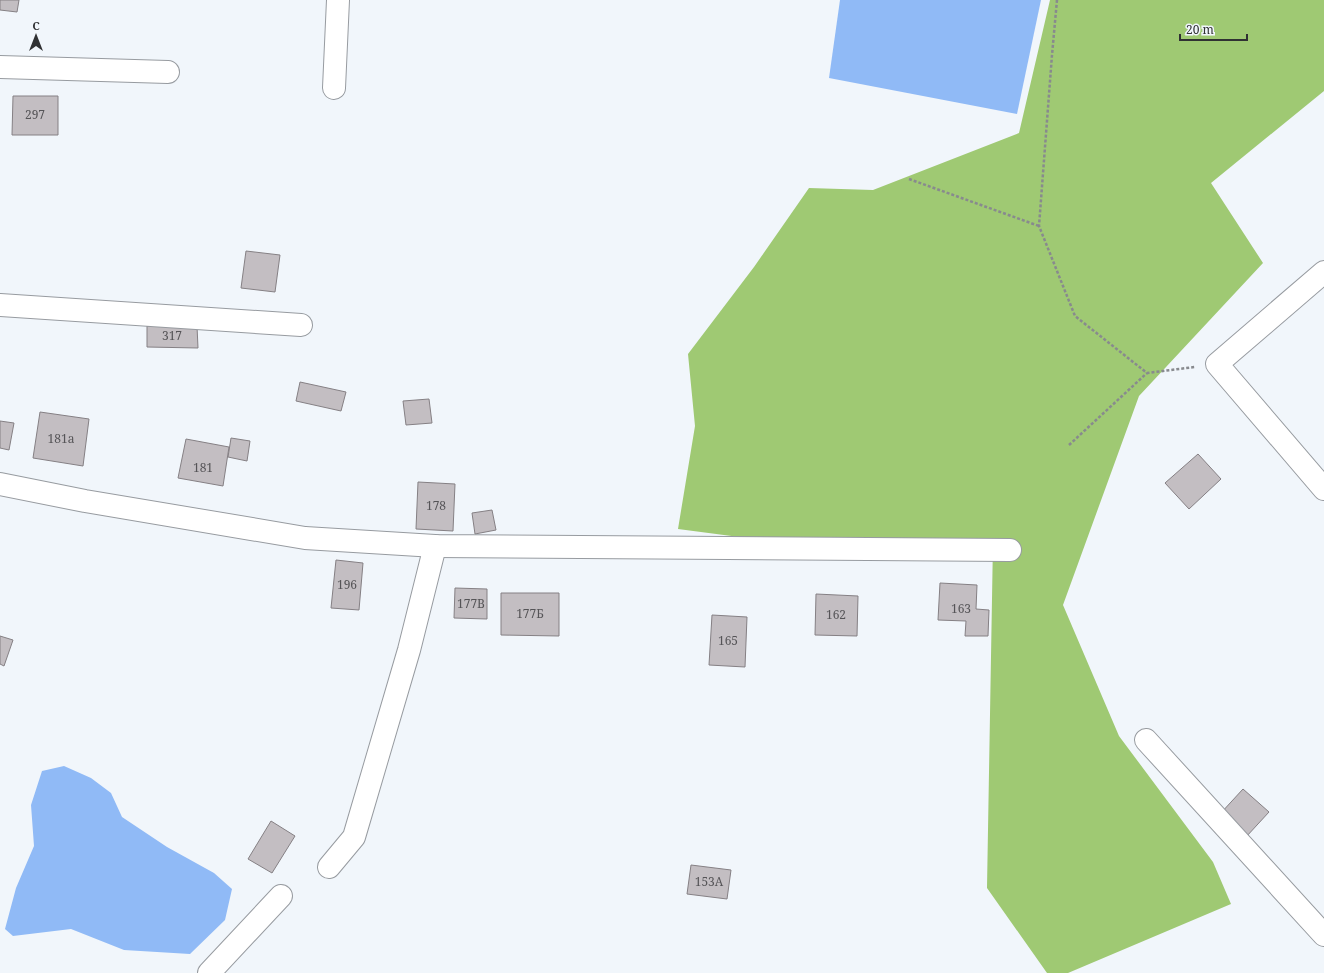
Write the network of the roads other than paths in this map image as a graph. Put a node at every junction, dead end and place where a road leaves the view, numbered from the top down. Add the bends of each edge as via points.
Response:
1 (338, 0) edge
2 (0, 68) edge
3 (168, 72) dead end
4 (334, 88) dead end
5 (1324, 272) edge
6 (0, 305) edge
7 (301, 325) dead end
8 (0, 484) edge
9 (1324, 489) edge
10 (435, 546) junction
11 (1010, 550) dead end
12 (1146, 740) dead end
13 (329, 867) dead end
14 (281, 896) dead end
15 (1324, 935) edge
16 (209, 973) edge

1 - 4 street
2 - 3 street
5 - 9 street via 1216,364
6 - 7 street
8 - 10 street via 305,538
10 - 11 street
10 - 13 street via 409,650 354,837
12 - 15 street
14 - 16 street

